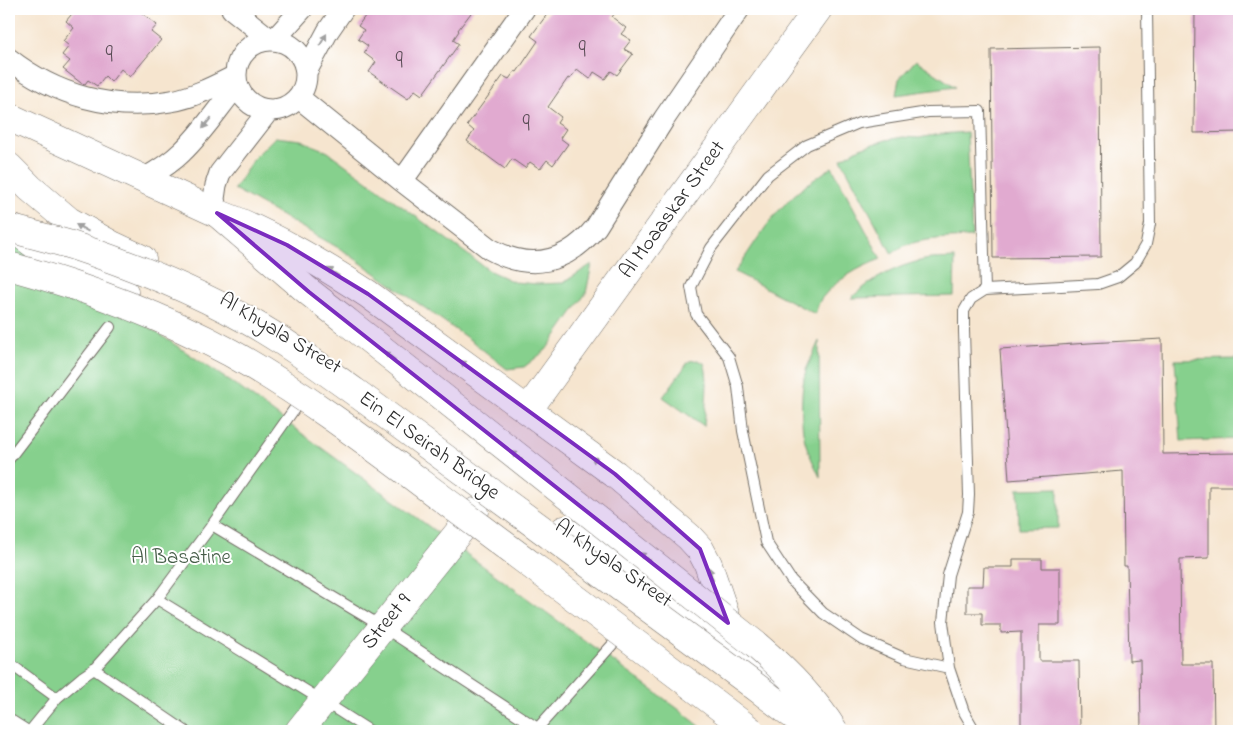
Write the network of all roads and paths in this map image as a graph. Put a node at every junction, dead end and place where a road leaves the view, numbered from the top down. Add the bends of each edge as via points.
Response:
1 (232, 9) edge
2 (302, 9) edge
3 (343, 9) edge
4 (524, 9) edge
5 (739, 9) edge
6 (818, 9) edge
7 (1147, 9) edge
8 (272, 40) junction
9 (9, 59) edge
10 (306, 72) junction
11 (236, 80) junction
12 (298, 97) junction
13 (269, 110) junction
14 (9, 117) edge
15 (9, 167) edge
16 (144, 179) junction
17 (402, 181) junction
18 (217, 213) junction
19 (9, 227) edge
20 (9, 266) edge
21 (985, 290) junction
22 (110, 327) dead end
23 (308, 390) junction
24 (528, 410) junction
25 (9, 459) edge
26 (475, 512) junction
27 (212, 525) junction
28 (157, 599) junction
29 (630, 625) junction
30 (383, 627) junction
31 (738, 653) junction
32 (9, 663) edge
33 (949, 668) junction
34 (94, 669) junction
35 (57, 698) junction
36 (323, 701) junction
37 (9, 719) edge
38 (539, 730) edge
39 (29, 731) edge
40 (186, 731) edge
41 (299, 731) edge
42 (370, 731) edge
43 (751, 731) edge
44 (764, 731) edge
45 (814, 731) edge
46 (833, 731) edge
47 (976, 731) edge

1 - 8 street
2 - 8 street
10 -> 3 street
4 - 17 street
5 - 17 street via 596,227 582,243 564,254 538,261 501,255
6 - 24 main road, Al Moaaskar Street
7 - 21 lane via 1150,224 1146,244 1135,263 1118,277 1098,284
8 - 10 street via 286,43 296,50
8 - 11 street via 260,41 242,54
9 - 11 street via 48,85 108,103 171,101
10 - 12 street via 306,81
11 - 13 street via 241,95 249,103
11 -> 16 street via 182,153
12 - 13 street via 285,107
12 - 17 street
13 - 18 street via 220,172 214,199
14 - 16 main road
31 -> 15 main road, Al Khyala Street via 327,361 271,324 69,221
16 - 18 main road
24 -> 18 main road via 328,268 244,223
46 -> 18 main road, bridge via 810,698 756,645 310,292
19 - 23 main road, Al Khyala Street via 88,276 198,326 253,355
19 - 45 main road, Ein El Seirah Bridge, bridge via 130,266 248,320 363,398
20 - 43 main road, Ein El Seirah Bridge, bridge via 116,300 231,353 284,385 563,588
21 - 33 lane via 971,299 964,311 969,495 968,512 948,575 944,622
21 - 33 lane via 980,111 928,112 859,123 807,145 768,175 711,248 692,287 696,314 728,357 738,387 743,431 766,542 791,580 824,613 861,640 904,658
22 - 25 lane
23 - 26 main road, Al Khyala Street
23 - 27 lane
31 -> 24 main road via 708,564 689,537 615,474
26 - 29 main road, Al Khyala Street
26 - 30 main road, Street 9
27 - 28 lane
27 - 30 lane
28 - 34 lane
28 - 36 lane
29 - 38 lane
29 - 44 main road, Al Khyala Street
30 - 36 main road, Street 9
30 - 38 lane
31 - 46 main road, Al Khyala Street
32 - 35 lane
33 - 47 lane via 964,712
34 - 35 lane
34 - 40 lane
35 - 39 lane
36 - 41 main road, Street 9
36 - 42 lane
37 - 39 lane

